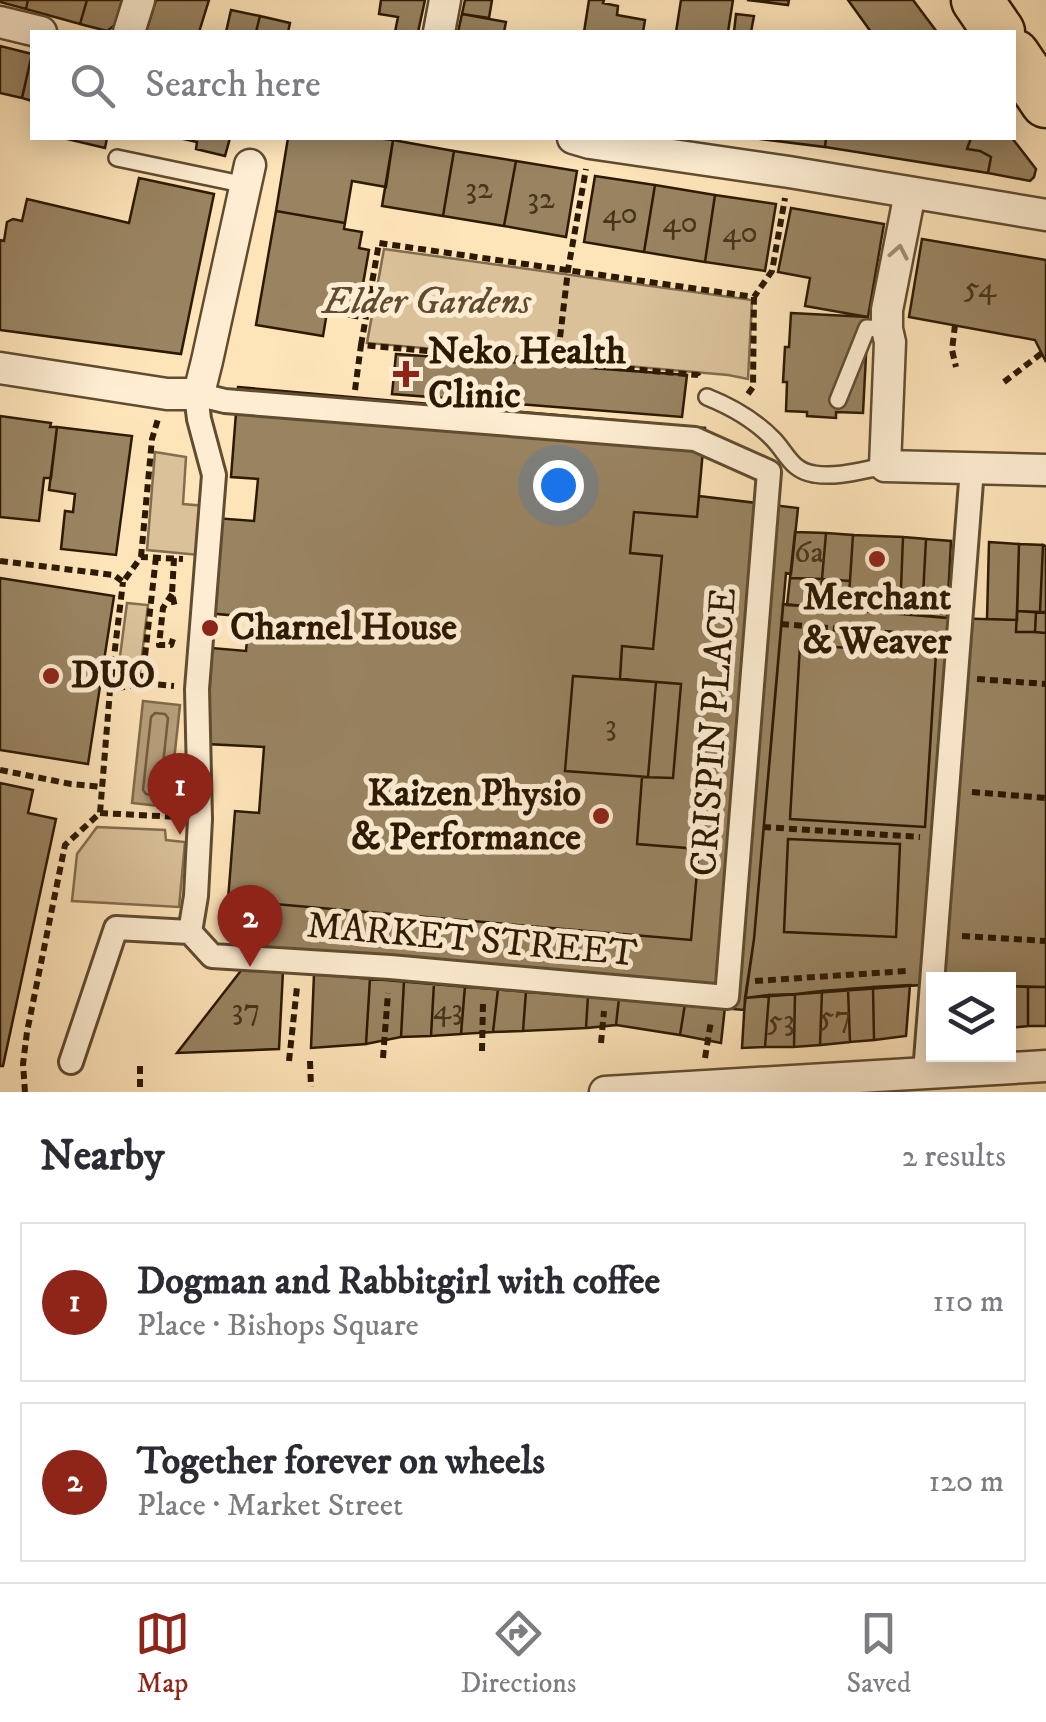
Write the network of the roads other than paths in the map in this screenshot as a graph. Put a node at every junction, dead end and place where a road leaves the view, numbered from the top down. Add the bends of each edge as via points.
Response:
1 (139, 0) edge
2 (445, 0) edge
3 (977, 0) edge
4 (0, 22) edge
5 (33, 30) edge
6 (130, 30) edge
7 (439, 30) edge
8 (997, 30) edge
9 (1016, 58) edge
10 (1046, 102) edge
11 (582, 140) edge
12 (116, 158) dead end
13 (251, 161) edge
14 (910, 193) junction
15 (1046, 215) edge
16 (887, 320) junction
17 (0, 368) edge
18 (181, 394) junction
19 (707, 398) road end
20 (838, 400) dead end
21 (886, 466) junction
22 (780, 468) junction
23 (972, 469) junction
24 (1046, 470) edge
25 (190, 932) junction
26 (728, 990) joint
27 (71, 1062) dead end
28 (1046, 1066) edge
29 (926, 1073) junction
30 (638, 1091) edge
31 (605, 1092) edge

1 - 6 street
2 - 7 street
3 - 8 highway
4 - 5 street
9 - 10 highway
11 - 14 street
12 - 13 lane
13 - 18 street via 200,385
14 - 15 street
16 -> 14 street
16 - 20 lane via 867,328
16 - 21 street
17 - 18 street
18 - 22 street via 695,438
18 - 25 street via 214,476 196,689 200,818
19 - 22 lane via 738,410 774,440
21 - 22 lane via 838,475
21 - 23 street
22 - 26 street, CRISPIN PLACE via 758,622
23 - 24 street
23 - 29 street
25 - 26 street, MARKET STREET via 212,956
25 - 27 street via 116,928
28 - 29 street
29 - 30 street
30 - 31 street

